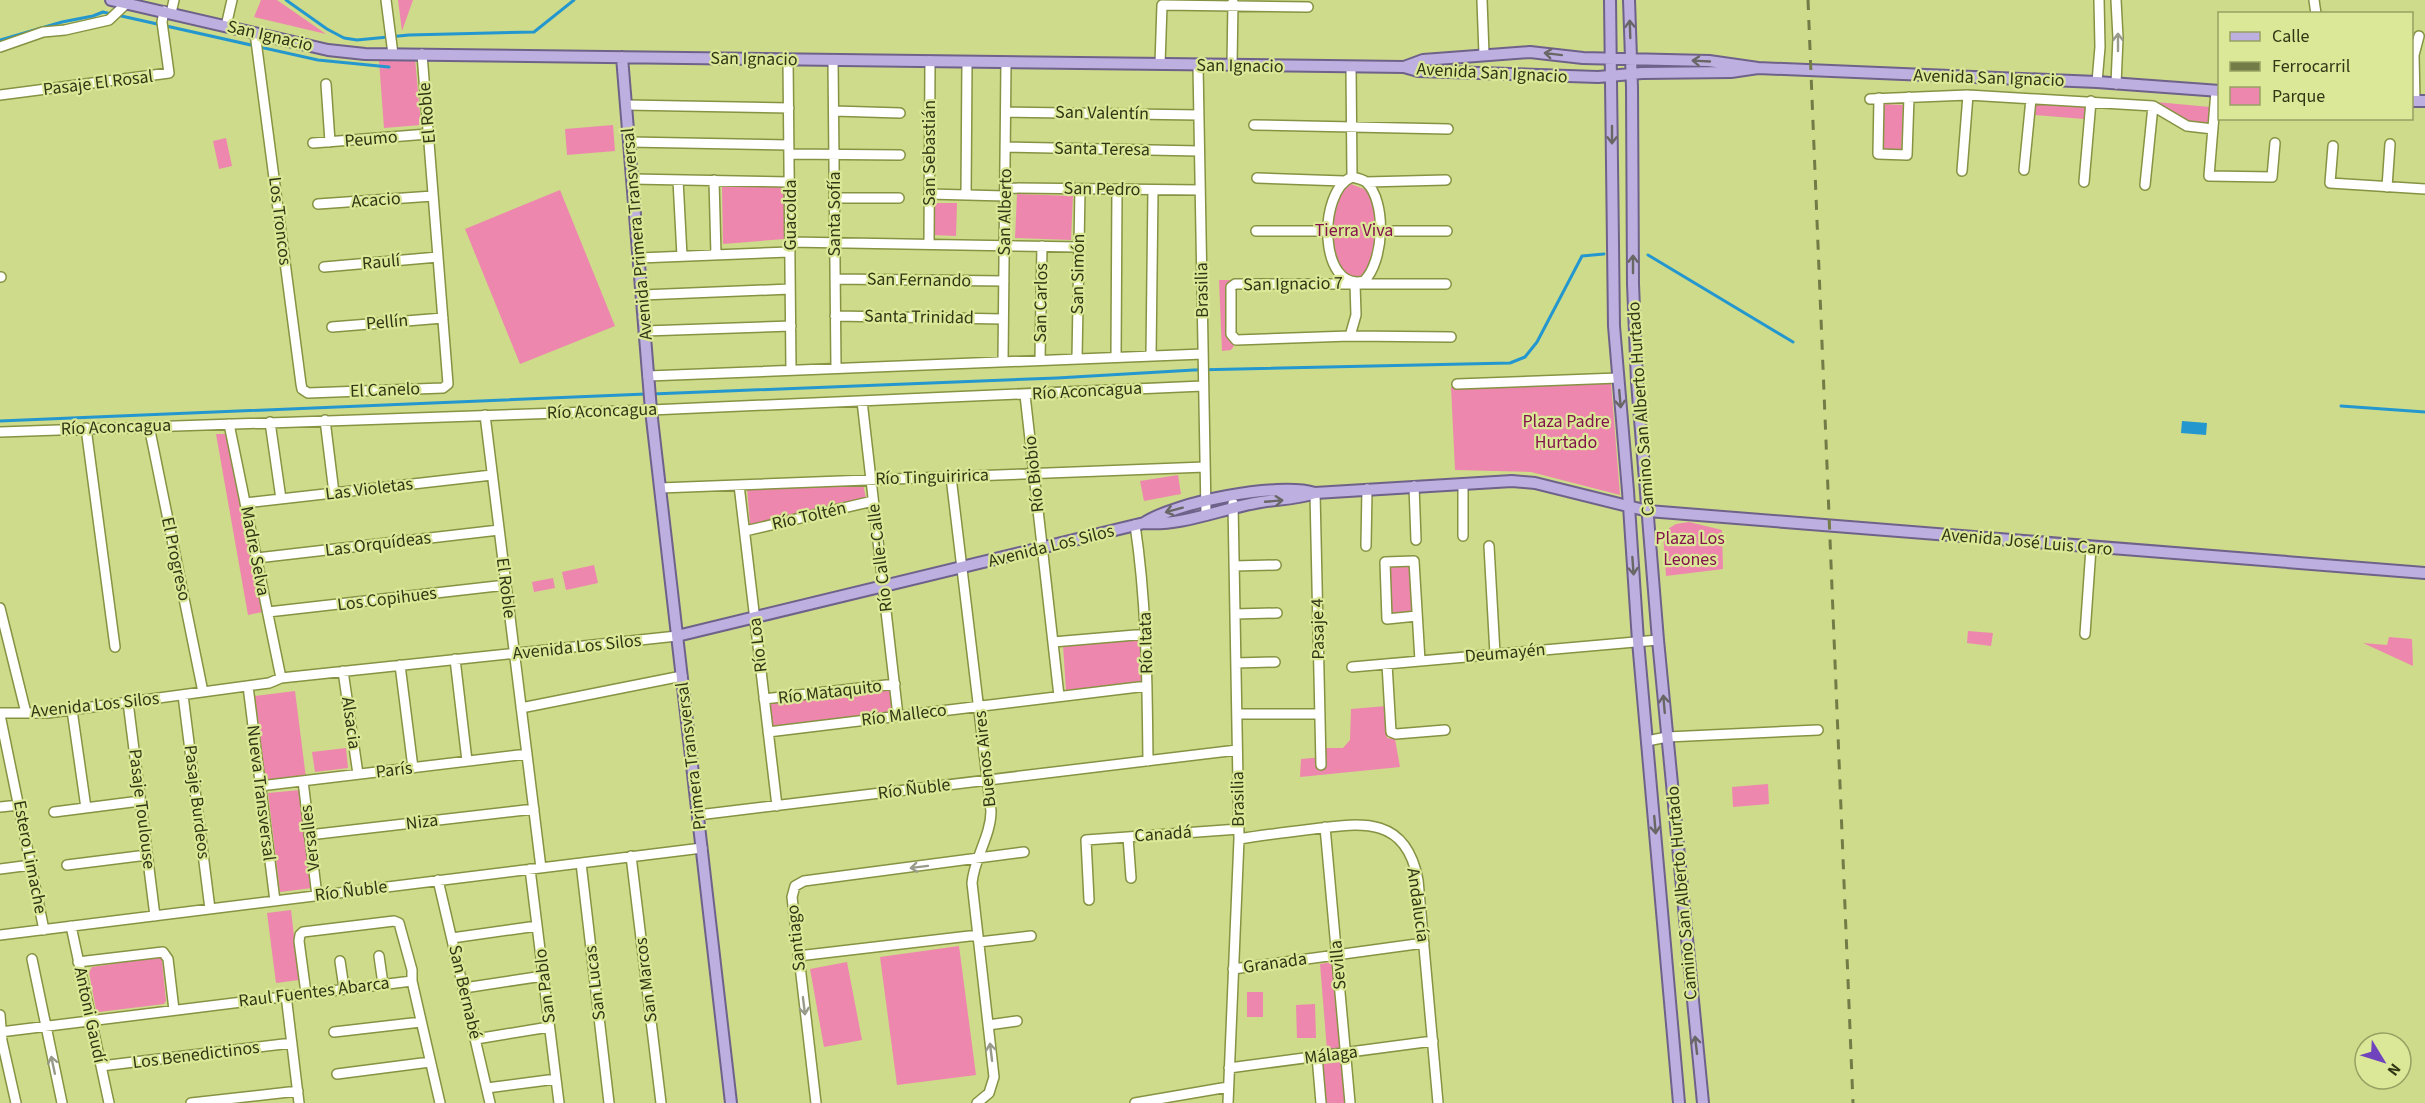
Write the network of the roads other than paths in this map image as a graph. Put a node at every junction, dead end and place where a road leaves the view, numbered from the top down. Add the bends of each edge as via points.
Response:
1 (174, 0) edge
2 (231, 0) edge
3 (386, 0) edge
4 (1482, 0) edge
5 (1610, 0) edge
6 (1629, 0) edge
7 (2098, 0) edge
8 (2116, 0) edge
9 (119, 3) edge
10 (1233, 3) edge
11 (1308, 7) dead end
12 (165, 19) junction
13 (226, 26) junction
14 (2418, 36) edge
15 (256, 37) junction
16 (0, 47) edge
17 (393, 54) junction
18 (422, 54) junction
19 (1484, 54) junction
20 (622, 57) junction
21 (1611, 58) junction
22 (1630, 58) junction
23 (788, 60) junction
24 (833, 60) junction
25 (930, 61) junction
26 (968, 62) junction
27 (1006, 62) junction
28 (1160, 64) junction
29 (1198, 65) junction
30 (1232, 65) junction
31 (1351, 67) junction
32 (1404, 67) junction
33 (1758, 68) junction
34 (1632, 74) junction
35 (1611, 76) junction
36 (2097, 82) junction
37 (326, 84) dead end
38 (2116, 84) junction
39 (2218, 91) edge
40 (0, 95) edge
41 (1968, 95) junction
42 (1910, 97) junction
43 (2031, 99) junction
44 (2091, 101) junction
45 (2417, 101) edge
46 (626, 105) junction
47 (2153, 106) junction
48 (789, 108) junction
49 (834, 111) junction
50 (1006, 112) junction
51 (900, 113) dead end
52 (1198, 115) junction
53 (1254, 124) dead end
54 (1352, 126) junction
55 (1448, 129) dead end
56 (2213, 129) junction
57 (428, 134) junction
58 (330, 142) junction
59 (629, 142) junction
60 (313, 143) dead end
61 (2275, 143) dead end
62 (2390, 144) dead end
63 (2333, 146) dead end
64 (1005, 147) junction
65 (789, 149) junction
66 (1199, 151) junction
67 (834, 155) junction
68 (900, 155) dead end
69 (2024, 170) dead end
70 (1962, 171) dead end
71 (1257, 178) dead end
72 (632, 179) junction
73 (1348, 179) junction
74 (678, 180) junction
75 (714, 180) junction
76 (1446, 180) dead end
77 (790, 182) junction
78 (1366, 182) junction
79 (2084, 182) dead end
80 (2145, 185) dead end
81 (2387, 187) junction
82 (1080, 189) junction
83 (1117, 189) junction
84 (2425, 189) edge
85 (1153, 190) junction
86 (1200, 190) junction
87 (1005, 192) junction
88 (929, 194) junction
89 (966, 195) junction
90 (433, 196) junction
91 (834, 198) junction
92 (899, 198) dead end
93 (318, 204) dead end
94 (1256, 231) dead end
95 (1328, 231) junction
96 (1380, 231) junction
97 (1447, 231) dead end
98 (835, 243) junction
99 (929, 244) junction
100 (1004, 245) junction
101 (1042, 246) junction
102 (790, 247) junction
103 (1079, 247) junction
104 (716, 255) junction
105 (682, 256) junction
106 (438, 257) junction
107 (639, 258) junction
108 (324, 267) dead end
109 (835, 279) junction
110 (1004, 281) junction
111 (1355, 284) junction
112 (1446, 284) dead end
113 (790, 289) junction
114 (642, 295) junction
115 (1356, 315) junction
116 (835, 316) junction
117 (443, 318) junction
118 (1003, 319) junction
119 (791, 326) junction
120 (332, 327) dead end
121 (645, 331) junction
122 (1350, 336) junction
123 (1364, 336) junction
124 (1451, 337) dead end
125 (1151, 356) junction
126 (1116, 357) junction
127 (1077, 359) junction
128 (1203, 359) junction
129 (1040, 360) junction
130 (1003, 362) junction
131 (836, 368) junction
132 (791, 370) junction
133 (648, 376) junction
134 (1618, 378) junction
135 (1203, 383) junction
136 (1457, 384) dead end
137 (447, 386) joint
138 (321, 393) joint
139 (1025, 394) junction
140 (650, 400) junction
141 (862, 401) junction
142 (486, 415) junction
143 (325, 420) junction
144 (270, 422) junction
145 (229, 424) junction
146 (149, 426) junction
147 (86, 428) junction
148 (0, 432) edge
149 (1205, 466) junction
150 (1034, 473) junction
151 (492, 475) junction
152 (951, 477) junction
153 (871, 480) junction
154 (1463, 484) junction
155 (740, 485) junction
156 (1414, 486) junction
157 (660, 488) junction
158 (1366, 489) junction
159 (334, 493) junction
160 (1315, 493) junction
161 (1233, 495) junction
162 (281, 499) junction
163 (873, 501) junction
164 (1205, 502) junction
165 (245, 503) junction
166 (1233, 508) junction
167 (1629, 508) junction
168 (1648, 511) junction
169 (1206, 514) junction
170 (1140, 524) junction
171 (499, 530) junction
172 (745, 531) junction
173 (1464, 536) dead end
174 (1416, 540) dead end
175 (1366, 546) dead end
176 (1489, 546) dead end
177 (1042, 548) junction
178 (2091, 548) junction
179 (256, 558) junction
180 (1276, 565) dead end
181 (1234, 566) junction
182 (963, 567) junction
183 (2425, 573) edge
184 (506, 585) junction
185 (883, 586) junction
186 (0, 608) edge
187 (268, 612) junction
188 (1277, 613) dead end
189 (1235, 614) junction
190 (1417, 616) junction
191 (755, 618) junction
192 (1147, 634) junction
193 (2085, 634) dead end
194 (677, 636) junction
195 (1658, 640) junction
196 (1638, 641) junction
197 (1053, 642) junction
198 (115, 647) dead end
199 (514, 653) junction
200 (1495, 654) junction
201 (455, 659) junction
202 (1420, 661) junction
203 (1275, 662) dead end
204 (1236, 663) junction
205 (1387, 663) junction
206 (400, 665) junction
207 (1352, 667) dead end
208 (343, 671) junction
209 (682, 676) junction
210 (281, 678) junction
211 (895, 684) junction
212 (248, 686) junction
213 (1147, 686) junction
214 (203, 692) junction
215 (183, 695) junction
216 (1059, 696) junction
217 (764, 699) junction
218 (128, 702) junction
219 (980, 706) junction
220 (521, 708) junction
221 (72, 710) junction
222 (26, 713) junction
223 (0, 714) edge
224 (1237, 714) junction
225 (1320, 714) junction
226 (898, 716) junction
227 (1445, 730) dead end
228 (1818, 730) dead end
229 (768, 732) junction
230 (1667, 737) junction
231 (1647, 741) junction
232 (1237, 750) junction
233 (527, 754) junction
234 (467, 761) junction
235 (1148, 761) junction
236 (1321, 765) dead end
237 (413, 768) junction
238 (358, 774) junction
239 (989, 780) junction
240 (303, 781) junction
241 (260, 786) junction
242 (1672, 788) junction
243 (1652, 790) junction
244 (141, 801) junction
245 (19, 805) junction
246 (777, 806) junction
247 (0, 807) edge
248 (86, 808) junction
249 (534, 809) junction
250 (54, 812) dead end
251 (698, 815) junction
252 (1325, 827) junction
253 (1239, 834) junction
254 (309, 835) junction
255 (1128, 837) junction
256 (702, 848) junction
257 (1024, 852) dead end
258 (147, 855) junction
259 (631, 856) junction
260 (977, 860) junction
261 (581, 863) junction
262 (31, 865) junction
263 (67, 866) dead end
264 (541, 868) junction
265 (0, 869) edge
266 (530, 869) junction
267 (1131, 878) dead end
268 (438, 880) junction
269 (317, 896) junction
270 (1089, 900) dead end
271 (275, 901) junction
272 (210, 909) junction
273 (155, 916) junction
274 (537, 926) junction
275 (71, 927) junction
276 (44, 930) junction
277 (0, 935) edge
278 (1031, 936) dead end
279 (452, 938) junction
280 (978, 938) junction
281 (1424, 943) junction
282 (1337, 955) junction
283 (379, 956) dead end
284 (798, 956) junction
285 (32, 959) dead end
286 (340, 961) dead end
287 (78, 962) junction
288 (1233, 969) junction
289 (543, 976) junction
290 (412, 981) junction
291 (383, 984) junction
292 (344, 988) junction
293 (464, 988) junction
294 (306, 993) junction
295 (286, 995) junction
296 (174, 1010) junction
297 (0, 1015) edge
298 (1017, 1021) dead end
299 (91, 1022) junction
300 (421, 1022) junction
301 (988, 1025) junction
302 (45, 1027) junction
303 (549, 1027) junction
304 (1, 1032) edge
305 (334, 1032) dead end
306 (476, 1039) junction
307 (1433, 1041) junction
308 (292, 1043) junction
309 (1346, 1053) junction
310 (1317, 1056) junction
311 (430, 1062) junction
312 (101, 1066) junction
313 (1229, 1068) junction
314 (337, 1074) dead end
315 (556, 1079) junction
316 (1228, 1087) junction
317 (487, 1088) junction
318 (298, 1091) junction
319 (1153, 1102) edge
320 (16, 1103) edge
321 (62, 1103) edge
322 (109, 1103) edge
323 (191, 1103) edge
324 (299, 1103) edge
325 (440, 1103) edge
326 (490, 1103) edge
327 (559, 1103) edge
328 (609, 1103) edge
329 (661, 1103) edge
330 (731, 1103) edge
331 (816, 1103) edge
332 (977, 1103) edge
333 (1135, 1103) edge
334 (1228, 1103) edge
335 (1321, 1103) edge
336 (1350, 1103) edge
337 (1438, 1103) edge
338 (1679, 1103) edge
339 (1702, 1103) edge

1 - 12 street
2 - 13 street
3 - 17 street
4 - 19 street
5 - 21 main road, Camino San Alberto Hurtado
22 -> 6 main road, Camino San Alberto Hurtado
7 - 36 street
38 -> 8 street
9 - 12 main road, San Ignacio
9 - 16 street via 110,19 43,32
10 - 11 street
10 - 28 street via 1162,5
10 - 30 street
12 - 13 main road, San Ignacio
12 - 40 street, Pasaje El Rosal via 169,74
13 - 15 main road, San Ignacio
14 - 45 street via 2414,55
15 - 17 main road, San Ignacio via 328,50
15 - 138 street, Los Troncos via 301,384 308,393
17 - 18 main road, San Ignacio
18 - 20 main road, San Ignacio
18 - 57 street, El Roble
21 -> 19 main road, Avenida San Ignacio via 1530,52
19 - 32 main road, Avenida San Ignacio via 1418,60
20 - 23 main road, San Ignacio
20 - 46 main road, Avenida Primera Transversal
21 - 22 main road, Avenida San Ignacio
21 - 35 main road, Camino San Alberto Hurtado
33 -> 22 main road, Avenida San Ignacio via 1709,61
22 - 34 main road, Camino San Alberto Hurtado
23 - 24 main road, San Ignacio
23 - 48 street, Guacolda
24 - 25 main road, San Ignacio
24 - 49 street, Santa Sofía
25 - 26 main road, San Ignacio
25 - 88 street, San Sebastián
26 - 27 main road, San Ignacio
26 - 89 street
27 - 28 main road, San Ignacio
27 - 50 street, San Alberto
28 - 29 main road, San Ignacio
29 - 30 main road, San Ignacio
29 - 52 street, Brasilia
30 - 31 main road, San Ignacio
31 - 32 main road, San Ignacio
31 - 54 street
32 - 35 main road, Avenida San Ignacio via 1424,71
33 - 34 main road, Avenida San Ignacio
33 - 36 main road, Avenida San Ignacio
34 - 35 main road, Avenida San Ignacio
168 -> 34 main road, Camino San Alberto Hurtado via 1634,326
35 -> 134 main road, Camino San Alberto Hurtado via 1612,277
36 - 38 main road, Avenida San Ignacio
37 - 58 street
38 - 39 main road, Avenida San Ignacio
39 - 56 street
41 - 42 street
41 - 43 street
41 - 70 street
42 - 42 street via 1907,155 1878,154 1874,98
43 - 44 street
43 - 69 street
44 - 47 street
44 - 79 street
46 - 48 street
46 - 59 main road, Avenida Primera Transversal
47 - 56 street via 2187,126
47 - 80 street
48 - 65 street, Guacolda
49 - 51 street
49 - 67 street, Santa Sofía
50 - 52 street, San Valentín
50 - 64 street, San Alberto
52 - 66 street, Brasilia
53 - 54 street
54 - 55 street
54 - 73 street
56 - 61 street via 2209,176 2272,177
57 - 58 street, Peumo
57 - 90 street, El Roble
58 - 60 street, Peumo
59 - 65 street
59 - 72 main road, Avenida Primera Transversal
62 - 81 street
63 - 81 street via 2330,183
64 - 66 street, Santa Teresa
64 - 87 street, San Alberto
65 - 67 street
65 - 77 street, Guacolda
66 - 86 street, Brasilia
67 - 68 street
67 - 91 street, Santa Sofía
71 - 73 street
72 - 74 street
72 - 107 main road, Avenida Primera Transversal
73 - 78 street
73 - 95 street via 1333,197
74 - 75 street
74 - 105 street
75 - 77 street
75 - 104 street
76 - 78 street
77 - 102 street, Guacolda
78 - 96 street via 1377,205
81 - 84 street
82 - 83 street, San Pedro
82 - 87 street, San Pedro
82 - 103 street, San Simón
83 - 85 street, San Pedro
83 - 126 street
85 - 86 street, San Pedro
85 - 125 street
86 - 128 street, Brasilia
87 - 89 street, San Pedro
87 - 100 street, San Alberto
88 - 89 street, San Pedro
88 - 99 street, San Sebastián
90 - 93 street, Acacio
90 - 106 street, El Roble
91 - 92 street
91 - 98 street, Santa Sofía
94 - 95 street
95 - 111 street via 1337,270
96 - 97 street
96 - 111 street via 1372,270 1364,281
98 - 99 street
98 - 102 street
98 - 109 street, Santa Sofía
99 - 100 street
100 - 101 street
100 - 110 street, San Alberto
101 - 103 street
101 - 129 street, San Carlos
102 - 104 street
102 - 113 street, Guacolda
103 - 127 street, San Simón
104 - 105 street
105 - 107 street
106 - 108 street, Raulí
106 - 117 street, El Roble
107 - 114 main road, Avenida Primera Transversal
109 - 110 street, San Fernando
109 - 116 street, Santa Sofía
110 - 118 street, San Alberto
111 - 112 street, San Ignacio 7
111 - 115 street
111 - 122 street, San Ignacio 7 via 1231,287 1231,334 1236,340
113 - 114 street
113 - 119 street, Guacolda
114 - 121 main road, Avenida Primera Transversal
115 - 122 street
115 - 123 street
116 - 118 street, Santa Trinidad
116 - 131 street, Santa Sofía
117 - 120 street, Pellín
117 - 137 street, El Roble
118 - 130 street, San Alberto
119 - 121 street
119 - 132 street, Guacolda
121 - 133 main road, Avenida Primera Transversal
122 - 123 street
123 - 124 street
125 - 126 street, Río Aconcagua
125 - 128 street, Río Aconcagua
126 - 127 street, Río Aconcagua
127 - 129 street, Río Aconcagua
128 - 135 street, Brasilia
129 - 130 street, Río Aconcagua
130 - 131 street, Río Aconcagua
131 - 132 street, Río Aconcagua
132 - 133 street, Río Aconcagua
133 - 140 main road, Avenida Primera Transversal
134 - 136 street
134 -> 167 main road, Camino San Alberto Hurtado
135 - 139 street, Río Aconcagua
135 - 149 street, Brasilia
137 - 138 street, El Canelo
139 - 141 street, Río Aconcagua
139 - 150 street, Río Biobío
140 - 141 street, Río Aconcagua
140 - 142 street, Río Aconcagua
140 - 157 main road, Primera Transversal
141 - 153 street, Río Calle-Calle
142 - 143 street, Río Aconcagua
142 - 151 street, El Roble
143 - 144 street, Río Aconcagua
143 - 159 street
144 - 145 street, Río Aconcagua
144 - 162 street
145 - 146 street, Río Aconcagua
145 - 165 street, Madre Selva
146 - 147 street, Río Aconcagua
146 - 214 street, El Progreso
147 - 148 street, Río Aconcagua
147 - 198 street
149 - 150 street, Río Tinguiririca
149 - 164 street, Brasilia
150 - 152 street, Río Tinguiririca
150 - 177 street, Río Biobío
151 - 159 street, Las Violetas
151 - 171 street, El Roble
152 - 153 street, Río Tinguiririca
152 - 182 street, Buenos Aires
153 - 155 street, Río Tinguiririca
153 - 163 street, Río Calle-Calle
154 - 156 main road, Avenida Los Silos
154 - 167 main road, Avenida Los Silos via 1535,483
154 - 173 street
155 - 157 street, Río Tinguiririca
155 - 172 street, Río Loa
156 - 158 main road, Avenida Los Silos
156 - 174 street
157 - 194 main road, Primera Transversal
158 - 160 main road, Avenida Los Silos
158 - 175 street
159 - 162 street, Las Violetas
160 - 161 main road, Avenida Los Silos via 1289,489
166 -> 160 main road, Avenida Los Silos
160 - 225 street, Pasaje 4
161 - 164 main road, Avenida Los Silos
161 - 166 street, Brasilia
162 - 165 street, Las Violetas
163 - 172 street, Río Toltén
163 - 185 street, Río Calle-Calle
164 - 169 street, Brasilia
164 -> 170 main road, Avenida Los Silos via 1164,512
165 - 179 street, Madre Selva
166 - 169 main road, Avenida Los Silos
166 - 181 street, Brasilia
167 - 168 main road, Avenida José Luis Caro
167 -> 196 main road, Camino San Alberto Hurtado
168 - 178 main road, Avenida José Luis Caro
168 - 195 main road, Camino San Alberto Hurtado
169 - 170 main road, Avenida Los Silos via 1172,523
170 - 177 main road, Avenida Los Silos
170 - 192 street, Río Itata
171 - 179 street, Las Orquídeas
171 - 184 street, El Roble
172 - 191 street, Río Loa
176 - 200 street
177 - 182 main road, Avenida Los Silos
177 - 197 street, Río Biobío
178 - 183 main road, Avenida José Luis Caro
178 - 193 street
179 - 187 street, Madre Selva
180 - 181 street
181 - 189 street, Brasilia
182 - 185 main road, Avenida Los Silos
182 - 219 street, Buenos Aires
184 - 187 street, Los Copihues
184 - 199 street, El Roble
185 - 191 main road, Avenida Los Silos
185 - 211 street, Río Calle-Calle
186 - 222 street
187 - 210 street, Madre Selva
188 - 189 street
189 - 204 street, Brasilia
190 - 190 street via 1414,561 1384,562 1387,619
190 - 202 street
191 - 194 main road, Avenida Los Silos
191 - 217 street, Río Loa
192 - 197 street
192 - 213 street, Río Itata
194 - 199 street, Avenida Los Silos
194 - 209 main road, Primera Transversal
195 - 196 street, Deumayén
230 -> 195 main road, Camino San Alberto Hurtado
196 - 200 street, Deumayén
196 - 231 main road, Camino San Alberto Hurtado
197 - 216 street, Río Biobío
199 - 201 street, Avenida Los Silos
199 - 220 street, El Roble
200 - 202 street, Deumayén
201 - 206 street, Avenida Los Silos
201 - 234 street
202 - 205 street, Deumayén
203 - 204 street
204 - 224 street, Brasilia
205 - 207 street, Deumayén
205 - 227 street via 1390,732
206 - 208 street, Avenida Los Silos
206 - 237 street
208 - 210 street, Avenida Los Silos
208 - 238 street, Alsacia
209 - 220 street
209 - 251 main road, Primera Transversal
210 - 212 street, Avenida Los Silos
211 - 217 street, Río Mataquito
211 - 226 street, Río Calle-Calle
212 - 214 street, Avenida Los Silos
212 - 241 street, Nueva Transversal
213 - 216 street, Río Malleco
213 - 235 street, Río Itata
214 - 215 street, Avenida Los Silos
215 - 218 street, Avenida Los Silos
215 - 272 street, Pasaje Burdeos
216 - 219 street, Río Malleco
217 - 229 street, Río Loa
218 - 221 street, Avenida Los Silos
218 - 244 street, Pasaje Toulouse
219 - 226 street, Río Malleco
219 - 239 street, Buenos Aires
220 - 233 street, El Roble
221 - 222 street, Avenida Los Silos
221 - 248 street
222 - 223 street, Avenida Los Silos
223 - 245 street, Estero Limache
224 - 225 street
224 - 232 street, Brasilia
225 - 236 street, Pasaje 4
226 - 229 street, Río Malleco
228 - 230 street
229 - 246 street, Río Loa
230 - 231 street
230 - 242 main road, Camino San Alberto Hurtado
231 - 243 main road, Camino San Alberto Hurtado
232 - 235 street, Río Ñuble
232 - 253 street, Brasilia
233 - 234 street, París
233 - 249 street, El Roble
234 - 237 street, París
235 - 239 street, Río Ñuble
237 - 238 street, París
238 - 240 street, París
239 - 246 street, Río Ñuble
239 - 260 street, Buenos Aires via 990,822
240 - 241 street, París
240 - 254 street, Versalles
241 - 271 street, Nueva Transversal
242 - 243 main road
339 -> 242 main road, Camino San Alberto Hurtado
243 -> 338 main road, Camino San Alberto Hurtado
244 - 248 street
244 - 258 street, Pasaje Toulouse
245 - 247 street
245 - 262 street, Estero Limache
246 - 251 street, Río Ñuble
248 - 250 street
249 - 254 street, Niza
249 - 264 street, El Roble
251 - 256 main road, Primera Transversal
252 - 253 street, Andalucía
252 - 281 street, Andalucía via 1373,826 1390,833 1405,846 1417,872
252 - 282 street, Sevilla
253 - 255 street, Canadá
253 - 288 street, Brasilia
254 - 269 street, Versalles
255 - 267 street
255 - 270 street, Canadá via 1086,840
256 - 259 street, Río Ñuble
256 - 330 main road, Primera Transversal
257 - 260 street
258 - 263 street
258 - 273 street, Pasaje Toulouse
259 - 261 street, Río Ñuble
259 - 329 street, San Marcos
260 - 280 street, Buenos Aires via 972,883
260 -> 284 street, Santiago via 801,882 795,886 792,897
261 - 264 street, Río Ñuble
261 - 328 street, San Lucas
262 - 265 street
262 - 276 street, Estero Limache
264 - 266 street, Río Ñuble
266 - 268 street, Río Ñuble
266 - 274 street, San Pablo
268 - 269 street, Río Ñuble
268 - 279 street, San Bernabé
269 - 271 street, Río Ñuble
271 - 272 street, Río Ñuble
272 - 273 street, Río Ñuble
273 - 275 street, Río Ñuble
274 - 279 street
274 - 289 street, San Pablo
275 - 276 street, Río Ñuble
275 - 287 street, Antoni Gaudí
276 - 277 street, Río Ñuble
278 - 280 street
279 - 293 street, San Bernabé
280 - 284 street
280 - 301 street, Buenos Aires
281 - 282 street, Granada
281 - 307 street, Andalucía
282 - 288 street, Granada
282 - 309 street, Sevilla
283 - 291 street
284 -> 331 street, Santiago
285 - 302 street
286 - 292 street
287 - 296 street via 163,952 168,958
287 - 299 street, Antoni Gaudí
288 - 313 street, Brasilia
289 - 293 street
289 - 303 street, San Pablo
290 - 291 street, Raul Fuentes Abarca
290 - 294 street via 402,928 397,922 305,931 299,941
290 - 300 street, Raul Fuentes Abarca
291 - 292 street, Raul Fuentes Abarca
292 - 294 street, Raul Fuentes Abarca
293 - 306 street, San Bernabé
294 - 295 street, Raul Fuentes Abarca
295 - 296 street, Raul Fuentes Abarca
295 - 308 street
296 - 299 street, Raul Fuentes Abarca
297 - 304 street
298 - 301 street
299 - 302 street, Raul Fuentes Abarca
299 - 312 street, Antoni Gaudí
300 - 305 street
300 - 311 street, Raul Fuentes Abarca
332 -> 301 street, Buenos Aires via 989,1093 993,1081
302 - 304 street, Raul Fuentes Abarca
321 -> 302 street
303 - 306 street
303 - 315 street, San Pablo
304 - 320 street
306 - 317 street, San Bernabé
307 - 309 street, Málaga
307 - 337 street, Andalucía
308 - 312 street, Los Benedictinos
308 - 318 street
309 - 310 street, Málaga
309 - 336 street, Sevilla
310 - 313 street, Málaga
310 - 335 street
311 - 314 street
311 - 325 street, Raul Fuentes Abarca
312 - 322 street, Antoni Gaudí
313 - 316 street, Brasilia
315 - 317 street
315 - 327 street, San Pablo
316 - 319 street
316 - 334 street, Brasilia
317 - 326 street, San Bernabé
318 - 323 street
318 - 324 street
319 - 333 street

